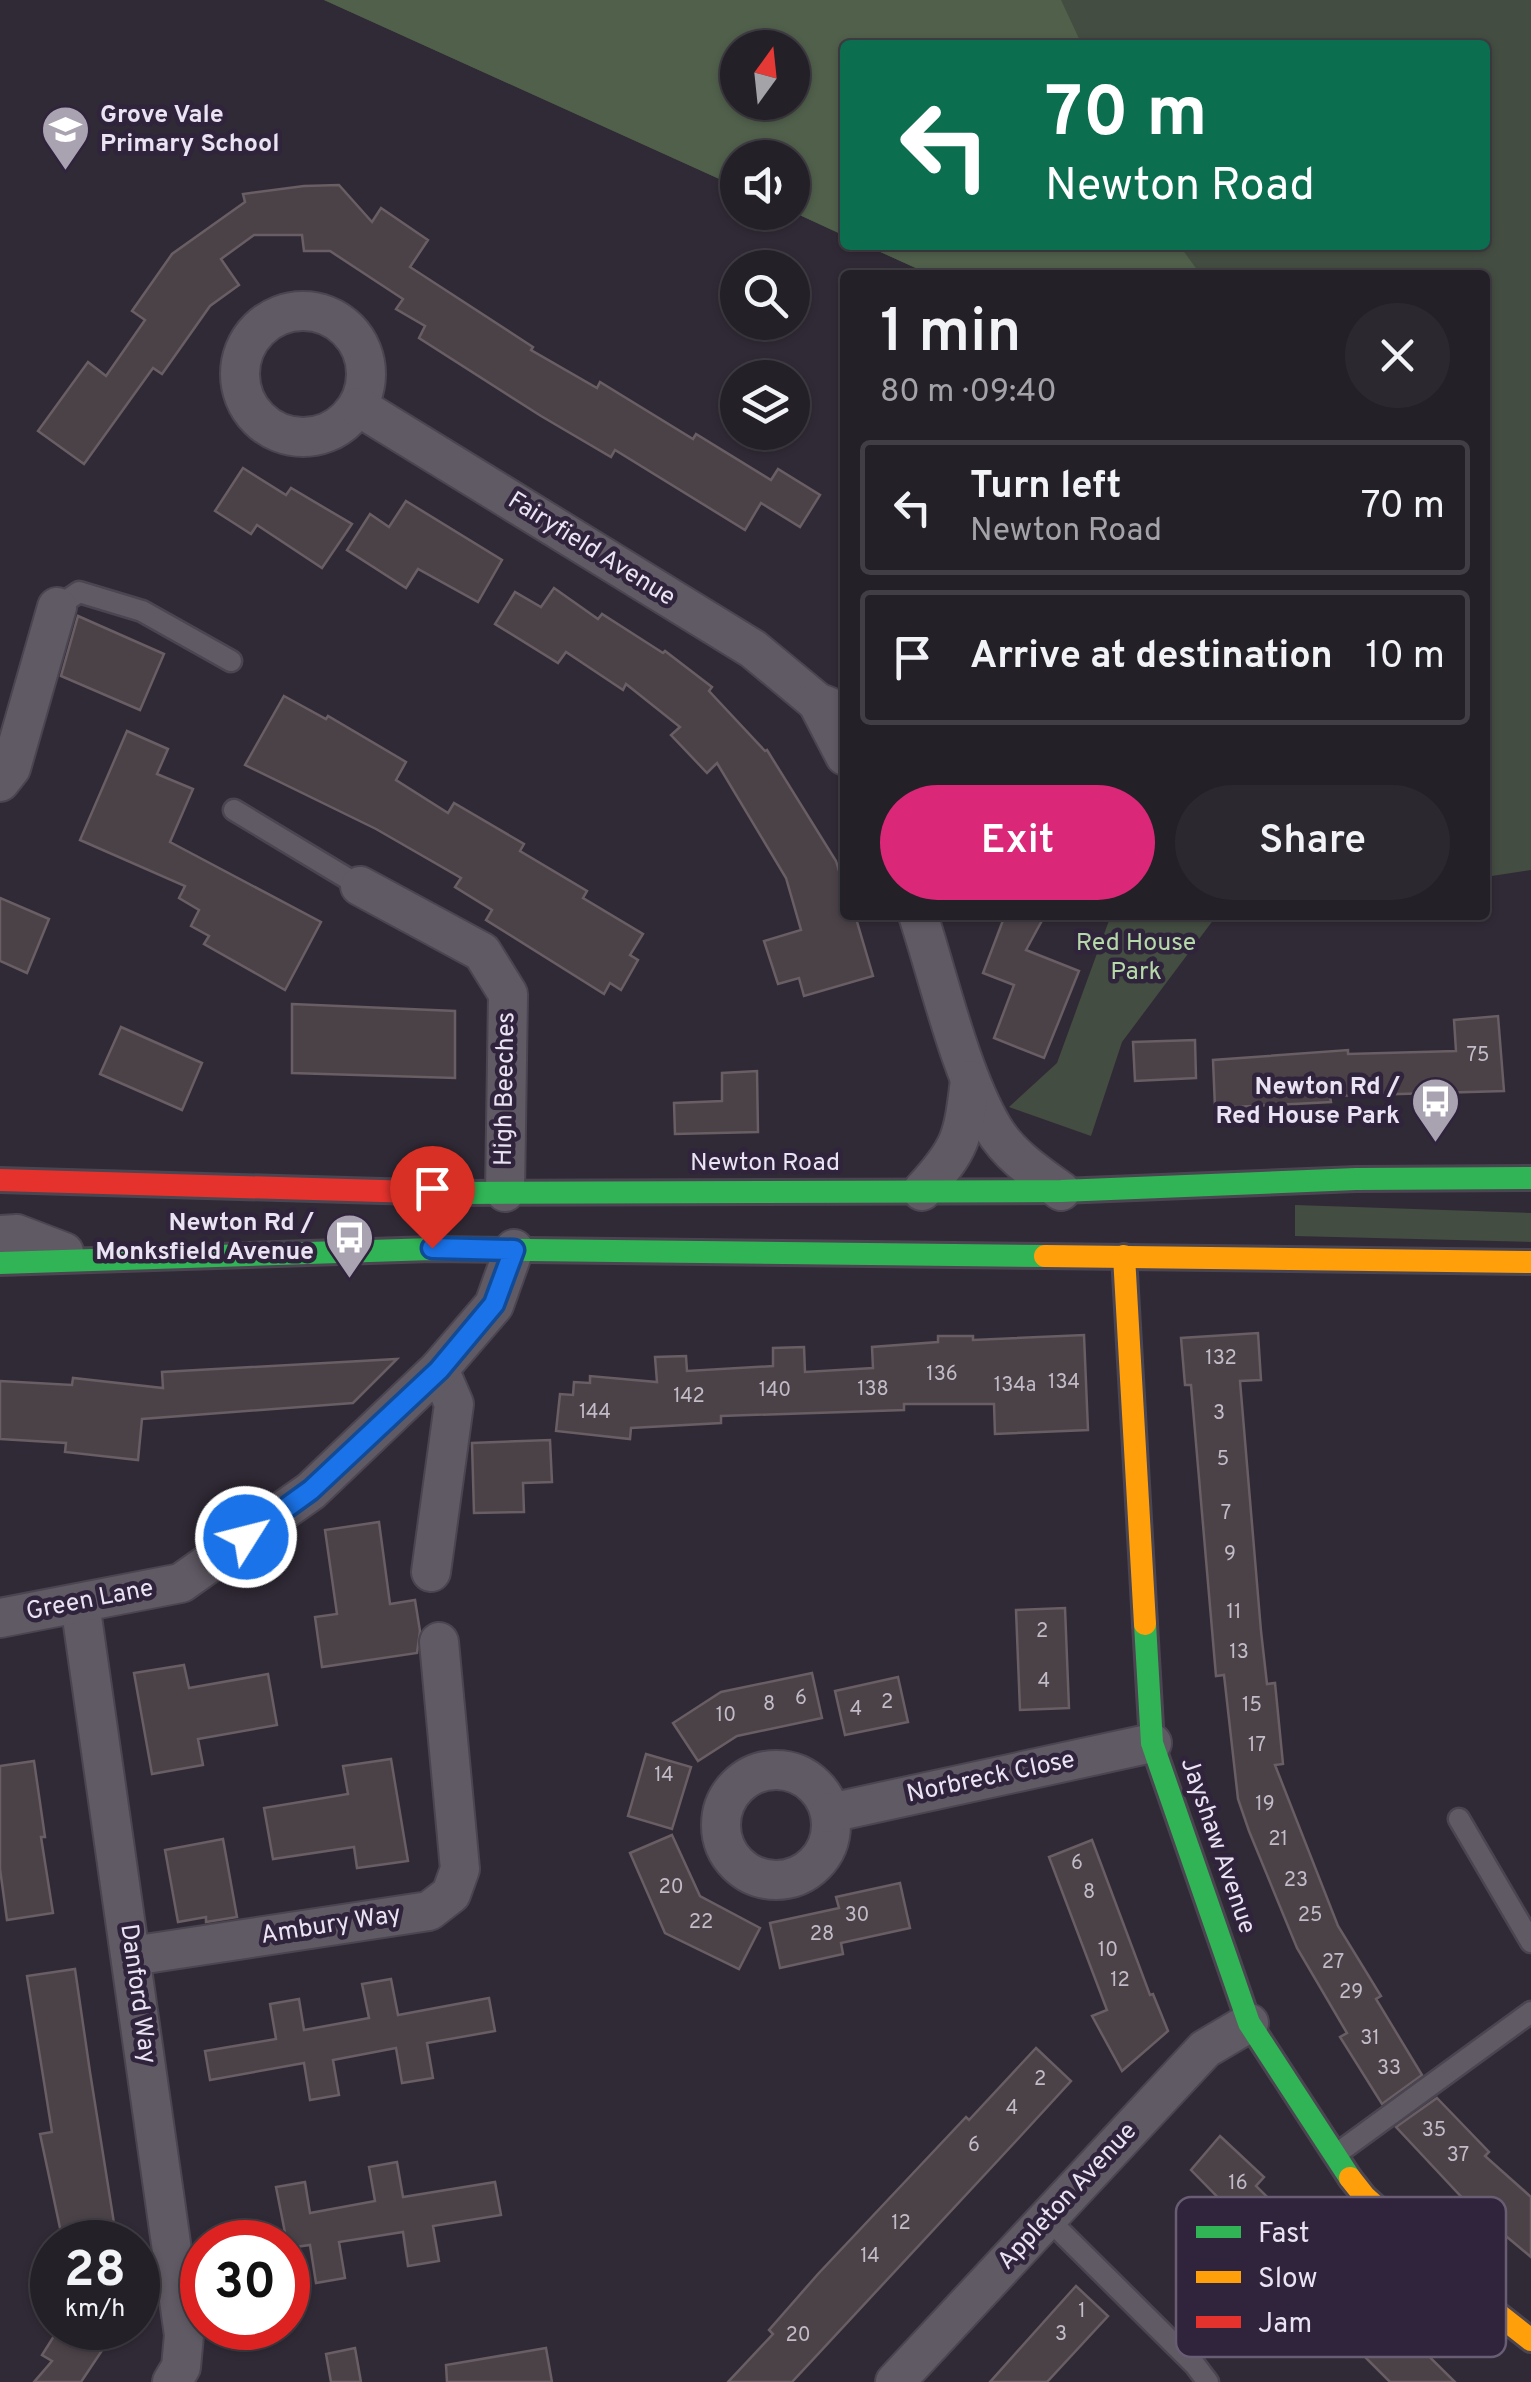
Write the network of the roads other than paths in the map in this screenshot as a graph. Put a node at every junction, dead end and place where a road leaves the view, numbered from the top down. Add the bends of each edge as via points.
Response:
1 (359, 407) dead end
2 (57, 606) joint
3 (232, 660) dead end
4 (831, 707) edge
5 (840, 738) edge
6 (0, 782) edge
7 (234, 810) dead end
8 (360, 886) joint
9 (920, 920) edge
10 (970, 1077) junction
11 (1531, 1178) edge
12 (0, 1180) edge
13 (1061, 1190) junction
14 (922, 1191) junction
15 (505, 1192) junction
16 (0, 1234) edge
17 (514, 1250) junction
18 (1124, 1256) junction
19 (90, 1262) junction
20 (1531, 1262) edge
21 (0, 1263) edge
22 (439, 1370) junction
23 (431, 1572) dead end
24 (80, 1604) junction
25 (0, 1618) edge
26 (439, 1642) dead end
27 (1152, 1742) junction
28 (830, 1813) dead end
29 (1459, 1819) dead end
30 (1531, 1942) edge
31 (132, 1956) junction
32 (1531, 2012) edge
33 (1249, 2023) junction
34 (1334, 2156) junction
35 (1365, 2197) edge
36 (1048, 2219) junction
37 (1506, 2320) edge
38 (1531, 2340) edge
39 (1176, 2349) edge
40 (1183, 2357) edge
41 (172, 2382) edge
42 (895, 2382) edge
43 (1208, 2382) edge

1 - 4 street, Fairyfield Avenue via 753,650
2 - 3 lane via 78,592 142,611
2 - 6 street via 11,768
4 - 5 street, Fairyfield Avenue
7 - 8 lane
8 - 15 street, High Beeches via 482,952 508,994
9 - 10 street
10 - 13 street via 993,1128 1014,1154
10 - 14 street via 964,1128 952,1159
11 - 13 main road, Newton Road
12 - 15 main road, Newton Road
13 - 14 main road, Newton Road
14 - 15 main road, Newton Road
16 - 19 street via 17,1234
17 - 18 main road
17 - 19 main road
17 - 22 street, Green Lane via 494,1304
18 - 20 main road
18 - 27 main road, Jayshaw Avenue
19 - 21 main road
22 - 23 street via 454,1404
22 - 24 street, Green Lane via 311,1490 181,1584
24 - 25 street, Green Lane
24 - 31 street, Danford Way
26 - 31 street, Ambury Way via 460,1870 451,1894 430,1911
27 - 28 street, Norbreck Close
27 - 33 main road, Jayshaw Avenue
29 - 30 lane
31 - 41 street, Danford Way via 184,2334 181,2367
32 - 34 lane
33 - 34 main road, Jayshaw Avenue
33 - 36 street, Appleton Avenue via 1205,2049
34 - 35 main road, Jayshaw Avenue
36 - 39 lane
36 - 42 street, Appleton Avenue
37 - 38 main road, Jayshaw Avenue
40 - 43 lane

